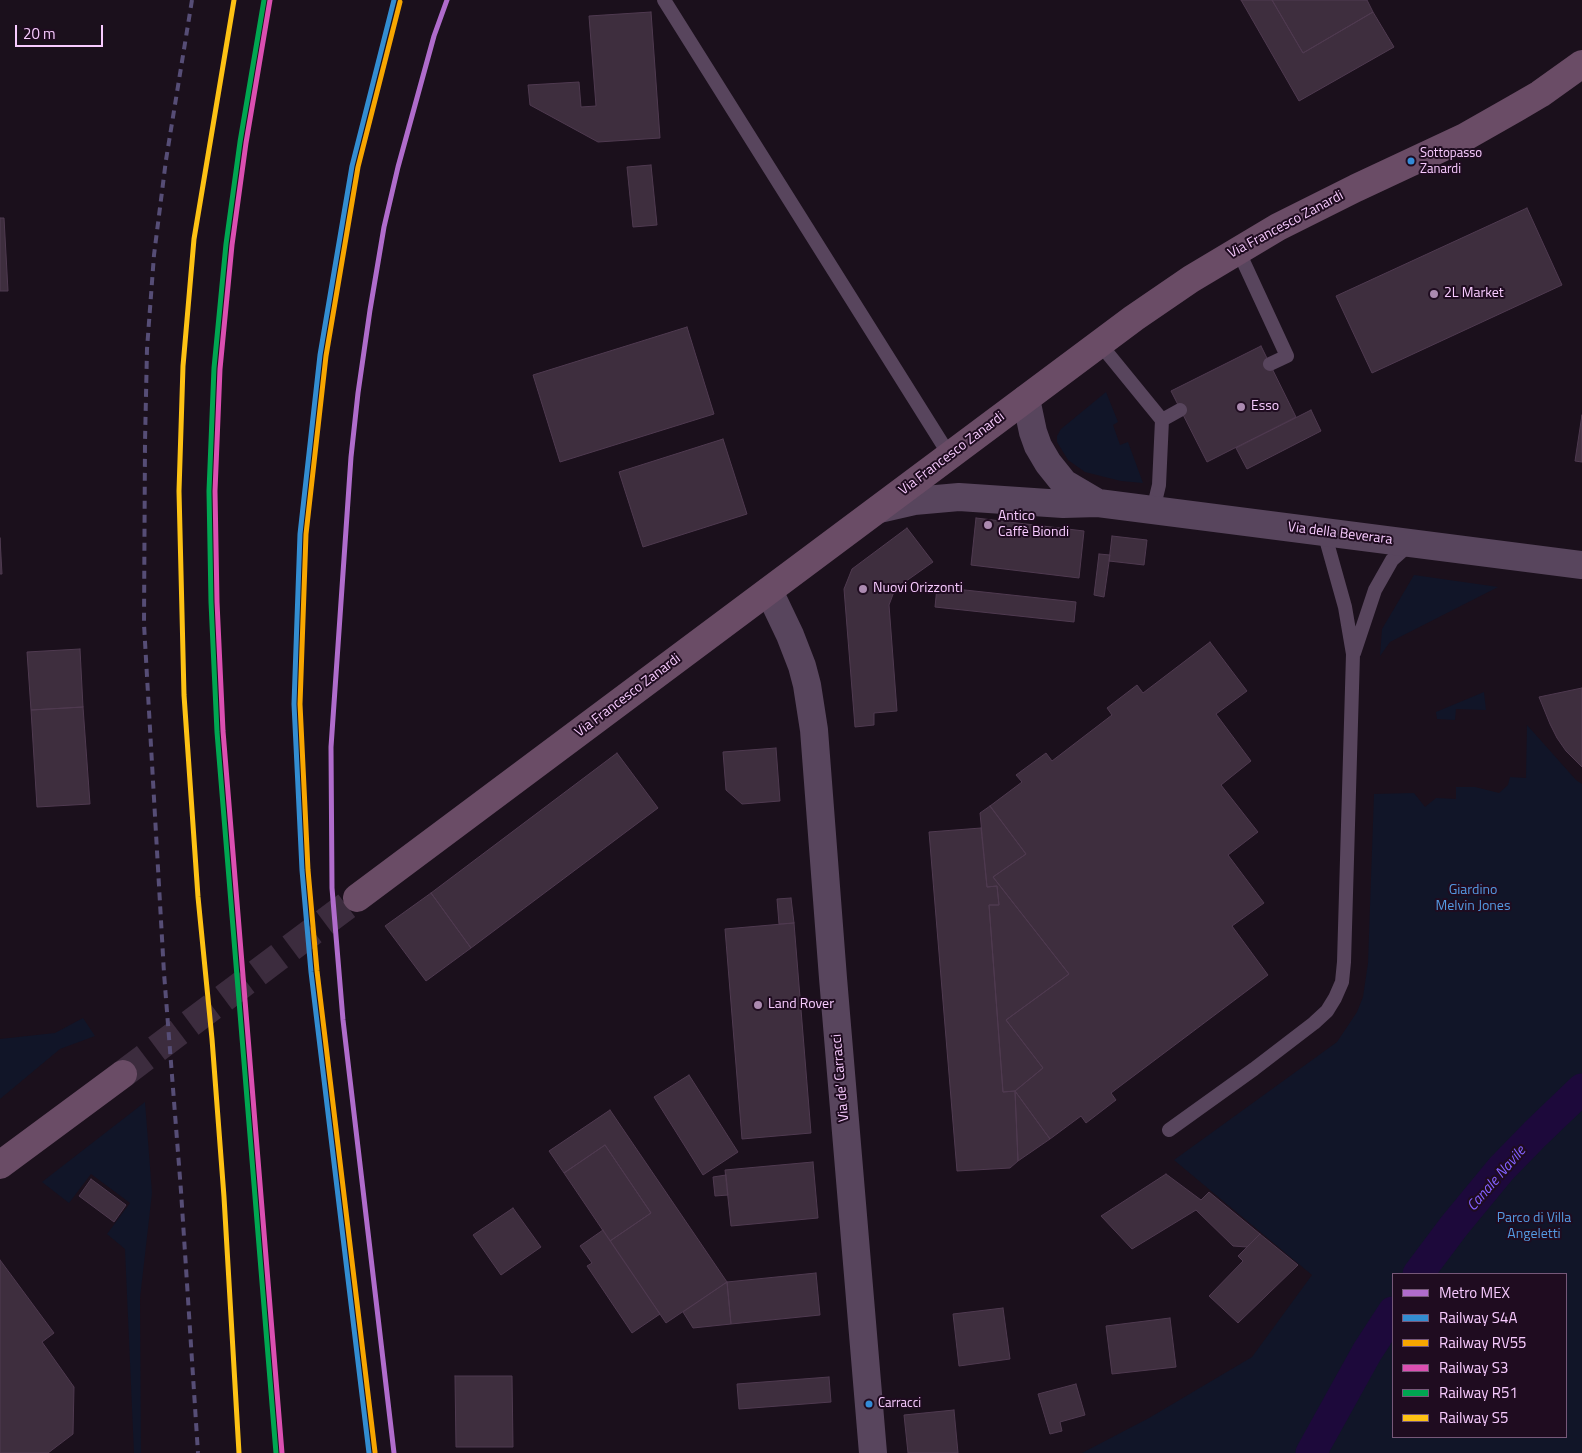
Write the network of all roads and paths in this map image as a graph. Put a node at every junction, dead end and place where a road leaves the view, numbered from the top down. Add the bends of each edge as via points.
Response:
1 (664, 0) edge
2 (1582, 64) edge
3 (1238, 250) junction
4 (1100, 344) junction
5 (1270, 364) dead end
6 (1026, 399) junction
7 (1180, 410) dead end
8 (1162, 420) junction
9 (950, 456) junction
10 (1098, 503) junction
11 (879, 508) junction
12 (1153, 510) junction
13 (1324, 532) junction
14 (1411, 543) junction
15 (1582, 565) edge
16 (769, 591) junction
17 (1353, 654) junction
18 (357, 898) tunnel mouth
19 (124, 1074) tunnel mouth
20 (1169, 1130) dead end
21 (0, 1165) edge
22 (873, 1453) edge

1 - 9 lane
2 - 3 main road, Via Francesco Zanardi via 1540,94 1465,137 1295,218
3 - 4 main road, Via Francesco Zanardi
3 - 5 lane via 1287,356
4 - 6 main road, Via Francesco Zanardi
4 - 8 lane
6 - 9 main road, Via Francesco Zanardi
6 - 10 street, Via della Beverara via 1038,446 1048,463 1064,483
7 - 8 lane
8 - 12 lane via 1159,485
9 - 11 main road, Via Francesco Zanardi
10 - 11 street, Via della Beverara via 1054,504 959,497
10 - 12 street, Via della Beverara
11 - 16 main road, Via Francesco Zanardi
12 - 13 street, Via della Beverara
13 - 14 street, Via della Beverara
13 - 17 lane via 1345,607
14 - 15 street, Via della Beverara
14 - 17 lane via 1392,560 1375,590
16 - 18 main road, Via Francesco Zanardi
16 - 22 street, Via de' Carracci via 802,666 814,730
17 - 20 lane via 1342,982 1327,1011 1314,1023
19 - 21 main road

